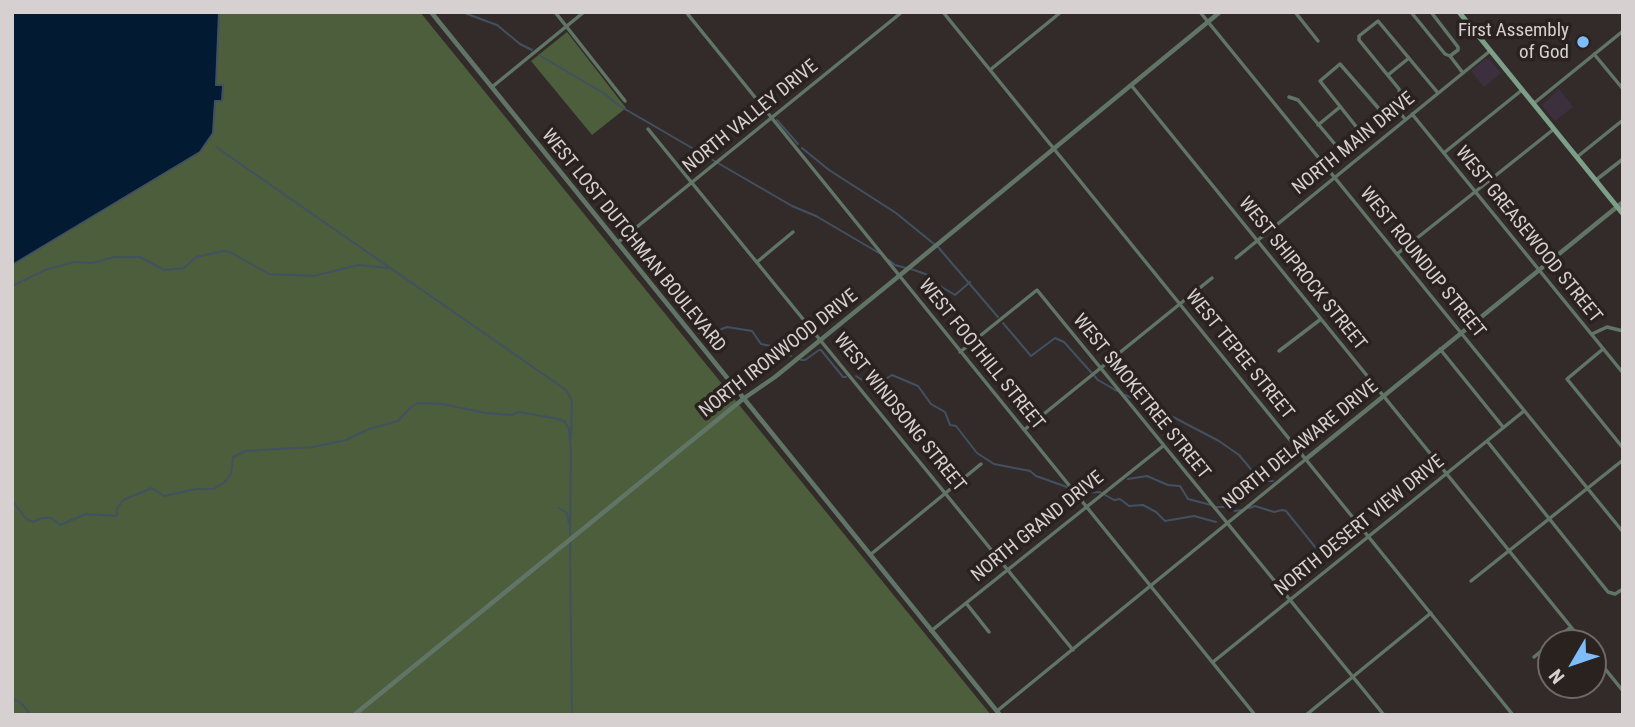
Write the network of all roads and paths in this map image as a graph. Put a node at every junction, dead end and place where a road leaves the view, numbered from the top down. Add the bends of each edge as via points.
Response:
1 (431, 12) edge
2 (555, 12) edge
3 (584, 12) edge
4 (686, 12) edge
5 (902, 12) edge
6 (943, 12) edge
7 (1061, 12) edge
8 (1200, 12) edge
9 (1220, 12) edge
10 (1295, 12) edge
11 (1411, 12) edge
12 (1431, 12) edge
13 (1463, 13) edge
14 (1208, 22) junction
15 (566, 27) junction
16 (1623, 31) edge
17 (1318, 41) dead end
18 (1490, 51) junction
19 (1594, 54) junction
20 (1450, 56) junction
21 (1409, 58) junction
22 (990, 70) junction
23 (1463, 73) junction
24 (1388, 75) junction
25 (1131, 85) junction
26 (492, 88) junction
27 (1623, 89) edge
28 (1522, 90) junction
29 (1438, 93) junction
30 (1289, 97) dead end
31 (625, 101) dead end
32 (1391, 102) junction
33 (1533, 104) junction
34 (1340, 107) junction
35 (1412, 114) junction
36 (770, 119) junction
37 (1406, 120) junction
38 (1623, 120) edge
39 (1318, 125) junction
40 (1554, 129) junction
41 (648, 130) dead end
42 (1053, 148) junction
43 (1444, 153) junction
44 (1577, 157) junction
45 (1623, 159) edge
46 (1335, 178) junction
47 (1596, 180) junction
48 (692, 183) junction
49 (1475, 192) junction
50 (1623, 202) edge
51 (1617, 206) junction
52 (1623, 214) edge
53 (793, 232) dead end
54 (1257, 241) junction
55 (617, 243) junction
56 (1397, 254) junction
57 (1236, 258) dead end
58 (757, 262) junction
59 (1539, 270) junction
60 (899, 276) junction
61 (1212, 278) dead end
62 (1180, 305) junction
63 (1321, 319) junction
64 (1623, 331) edge
65 (1461, 333) junction
66 (1592, 334) junction
67 (821, 340) junction
68 (1440, 349) junction
69 (1603, 349) junction
70 (1279, 351) dead end
71 (960, 352) junction
72 (1100, 368) junction
73 (1623, 373) edge
74 (1383, 396) junction
75 (743, 399) junction
76 (1524, 410) junction
77 (1503, 428) junction
78 (1024, 430) junction
79 (1487, 441) junction
80 (1163, 446) junction
81 (1623, 448) edge
82 (1306, 459) junction
83 (1623, 460) edge
84 (981, 464) dead end
85 (1446, 474) junction
86 (1588, 488) junction
87 (946, 493) junction
88 (1086, 507) junction
89 (1549, 519) junction
90 (1227, 523) junction
91 (1623, 531) edge
92 (1370, 538) junction
93 (1509, 551) junction
94 (870, 555) junction
95 (1009, 571) junction
96 (1471, 581) dead end
97 (1150, 585) junction
98 (1623, 589) edge
99 (1292, 600) junction
100 (966, 603) junction
101 (1431, 613) junction
102 (1572, 627) joint
103 (1569, 629) edge
104 (931, 631) junction
105 (989, 632) dead end
106 (1073, 650) junction
107 (1537, 655) edge
108 (1534, 657) dead end
109 (1213, 662) junction
110 (1607, 671) edge
111 (1353, 677) junction
112 (1623, 691) edge
113 (998, 713) edge
114 (354, 715) edge
115 (1255, 715) edge
116 (1306, 715) edge
117 (1384, 715) edge
118 (1513, 715) edge

1 - 26 street, WEST LOST DUTCHMAN BOULEVARD
2 - 15 street
3 - 15 street
4 - 36 street, WEST FOOTHILL STREET
5 - 36 street, NORTH VALLEY DRIVE
6 - 22 street, WEST TEPEE STREET
7 - 22 street
8 - 14 street, WEST ROUNDUP STREET
9 - 14 street, NORTH IRONWOOD DRIVE
10 - 17 street
11 - 20 street
12 - 20 street via 1458,47
13 - 18 main road
14 - 25 street, NORTH IRONWOOD DRIVE
14 - 46 street, WEST ROUNDUP STREET
15 - 26 street
15 - 31 street
16 - 19 street
18 - 23 street, NORTH MAIN DRIVE
18 - 28 main road
19 - 27 street
19 - 33 street
20 - 23 street
21 - 24 street
21 - 24 street via 1378,21 1359,38
21 - 29 street
22 - 42 street, WEST TEPEE STREET
23 - 29 street, NORTH MAIN DRIVE
24 - 32 street via 1401,93
25 - 42 street, NORTH IRONWOOD DRIVE
25 - 54 street, WEST SHIPROCK STREET
26 - 55 street, WEST LOST DUTCHMAN BOULEVARD
28 - 33 main road
28 - 43 street
29 - 35 street, NORTH MAIN DRIVE
30 - 39 street via 1298,100
32 - 34 street via 1380,110 1340,64 1320,80
32 - 37 street
33 - 40 main road
34 - 39 street
34 - 39 street via 1364,138 1344,155
35 - 37 street, NORTH MAIN DRIVE
35 - 43 street, WEST GREASEWOOD STREET
36 - 48 street, NORTH VALLEY DRIVE
36 - 60 street, WEST FOOTHILL STREET
37 - 46 street, NORTH MAIN DRIVE
38 - 44 street
40 - 44 main road
40 - 49 street
41 - 48 street, WEST WINDSONG STREET
42 - 60 street, NORTH IRONWOOD DRIVE
42 - 62 street, WEST TEPEE STREET
43 - 49 street, WEST GREASEWOOD STREET
44 - 47 main road
45 - 47 street
46 - 54 street, NORTH MAIN DRIVE
46 - 56 street, WEST ROUNDUP STREET
47 - 51 main road
48 - 55 street, NORTH VALLEY DRIVE
48 - 58 street, WEST WINDSONG STREET
49 - 56 street
49 - 59 street, WEST GREASEWOOD STREET
50 - 51 street, NORTH DELAWARE DRIVE
51 - 52 main road
51 - 59 street, NORTH DELAWARE DRIVE
53 - 58 street
54 - 57 street, NORTH MAIN DRIVE
54 - 63 street, WEST SHIPROCK STREET
55 - 75 street, WEST LOST DUTCHMAN BOULEVARD
56 - 65 street, WEST ROUNDUP STREET
58 - 67 street, WEST WINDSONG STREET
59 - 65 street, NORTH DELAWARE DRIVE
59 - 66 street, WEST GREASEWOOD STREET
60 - 67 street, NORTH IRONWOOD DRIVE
60 - 71 street, WEST FOOTHILL STREET
61 - 62 street
62 - 72 street
62 - 82 street, WEST TEPEE STREET
63 - 70 street
63 - 74 street, WEST SHIPROCK STREET
64 - 66 street via 1607,327
65 - 68 street, NORTH DELAWARE DRIVE
65 - 76 street, WEST ROUNDUP STREET
66 - 69 street, WEST GREASEWOOD STREET
67 - 75 street, NORTH IRONWOOD DRIVE
67 - 87 street, WEST WINDSONG STREET
68 - 74 street, NORTH DELAWARE DRIVE
68 - 77 street
69 - 73 street, WEST GREASEWOOD STREET
69 - 81 street via 1567,379
71 - 72 street, WEST SMOKETREE STREET via 1037,290
71 - 78 street, WEST FOOTHILL STREET
72 - 78 street
72 - 80 street, WEST SMOKETREE STREET
74 - 82 street, NORTH DELAWARE DRIVE
74 - 85 street, WEST SHIPROCK STREET
75 - 94 street, WEST LOST DUTCHMAN BOULEVARD
75 - 114 street, NORTH IRONWOOD DRIVE
76 - 77 street, NORTH DESERT VIEW DRIVE
76 - 86 street, WEST ROUNDUP STREET
77 - 79 street, NORTH DESERT VIEW DRIVE
78 - 88 street, WEST FOOTHILL STREET
79 - 85 street, NORTH DESERT VIEW DRIVE
79 - 89 street
80 - 88 street, NORTH GRAND DRIVE
80 - 90 street, WEST SMOKETREE STREET
82 - 90 street, NORTH DELAWARE DRIVE
82 - 92 street, WEST TEPEE STREET
83 - 86 street
84 - 87 street
85 - 92 street, NORTH DESERT VIEW DRIVE
85 - 93 street, WEST SHIPROCK STREET
86 - 89 street
86 - 91 street, WEST ROUNDUP STREET
87 - 94 street
87 - 95 street, WEST WINDSONG STREET
88 - 95 street, NORTH GRAND DRIVE
88 - 97 street, WEST FOOTHILL STREET
89 - 93 street
89 - 98 street via 1611,594
90 - 97 street, NORTH DELAWARE DRIVE
90 - 99 street, WEST SMOKETREE STREET
92 - 99 street, NORTH DESERT VIEW DRIVE
92 - 101 street, WEST TEPEE STREET
93 - 96 street
93 - 102 street, WEST SHIPROCK STREET
94 - 104 street, WEST LOST DUTCHMAN BOULEVARD
95 - 100 street, NORTH GRAND DRIVE
95 - 106 street, WEST WINDSONG STREET
97 - 106 street, NORTH DELAWARE DRIVE
97 - 109 street, WEST FOOTHILL STREET
99 - 109 street, NORTH DESERT VIEW DRIVE
99 - 111 street, WEST SMOKETREE STREET
100 - 104 street, NORTH GRAND DRIVE
100 - 105 street
101 - 111 street
101 - 118 street, WEST TEPEE STREET
102 - 103 street
104 - 113 street, WEST LOST DUTCHMAN BOULEVARD
106 - 113 street, NORTH DELAWARE DRIVE
107 - 108 street
109 - 115 street, WEST FOOTHILL STREET
110 - 112 street
111 - 116 street
111 - 117 street, WEST SMOKETREE STREET

